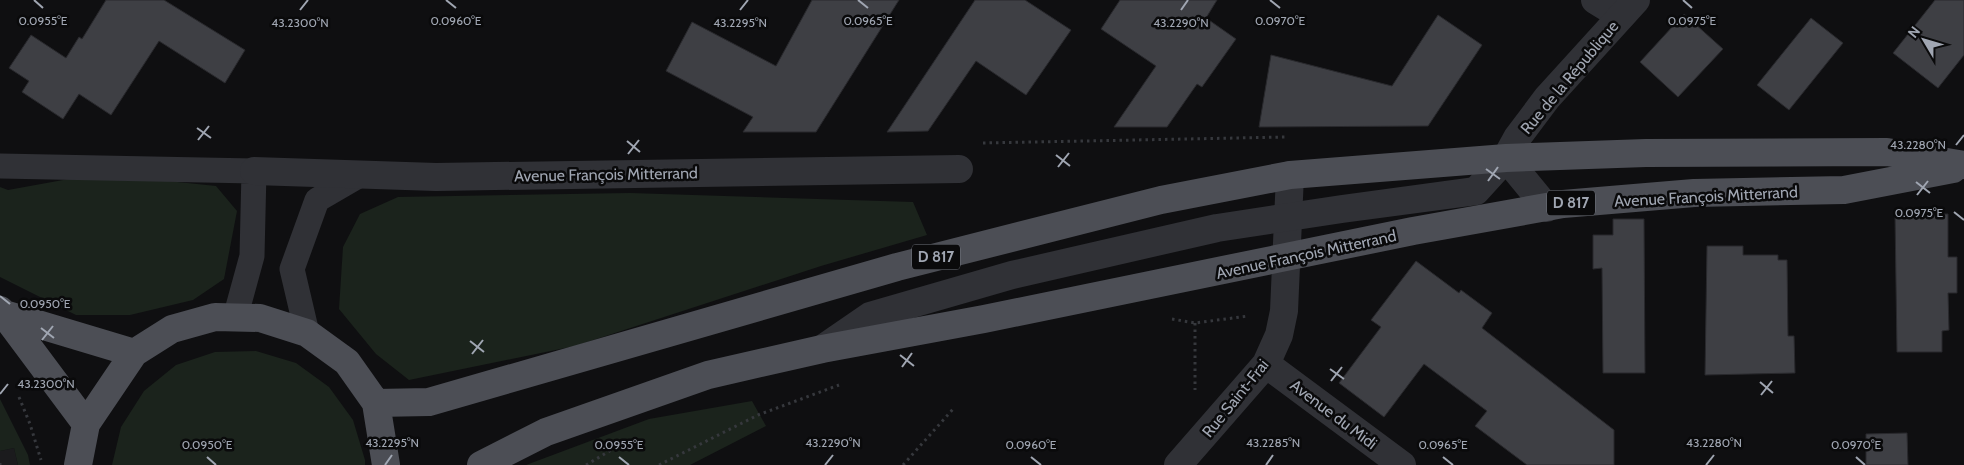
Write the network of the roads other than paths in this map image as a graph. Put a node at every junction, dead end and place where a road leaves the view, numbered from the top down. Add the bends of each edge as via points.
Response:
1 (1595, 0) edge
2 (1628, 8) edge
3 (1506, 158) junction
4 (0, 166) edge
5 (1964, 166) edge
6 (959, 169) dead end
7 (254, 171) junction
8 (1290, 174) junction
9 (360, 175) junction
10 (1547, 208) junction
11 (1288, 217) junction
12 (1286, 255) junction
13 (2, 312) edge
14 (235, 318) junction
15 (307, 333) junction
16 (822, 349) junction
17 (134, 353) junction
18 (1266, 364) junction
19 (376, 403) junction
20 (86, 424) junction
21 (78, 465) edge
22 (386, 465) edge
23 (481, 465) edge
24 (1178, 465) edge
25 (1402, 465) edge

1 - 2 street
2 - 3 street, Rue de la République via 1547,98
3 - 5 main road, Avenue François Mitterrand / D 817 via 1646,153 1887,152
3 - 8 main road, D 817
3 - 10 street
3 - 11 street, Rue de la République via 1476,192
4 - 7 lane
5 - 10 main road, Avenue François Mitterrand / D 817 via 1844,190 1694,193
6 - 9 street, Avenue François Mitterrand via 436,177
7 - 9 street, Avenue François Mitterrand
7 - 14 lane via 252,256
8 - 11 street, Rue Saint-Frai
8 - 19 main road, D 817 via 1161,200 897,267 429,402
9 - 15 lane via 317,200 292,269
10 - 12 main road, Avenue François Mitterrand / D 817
11 - 12 street, Rue Saint-Frai
11 - 16 street, Rue de la République via 1216,228 1012,275 870,316
12 - 16 main road, Avenue François Mitterrand / D 817 via 1183,280
12 - 18 street, Rue Saint-Frai via 1284,311 1279,335
13 - 17 main road
13 - 20 main road
14 - 15 main road via 260,318
14 - 17 main road via 216,317 172,329
15 - 19 main road via 347,362
16 - 23 main road, D 817 via 708,375 546,432
17 - 20 main road
18 - 24 street, Rue Saint-Frai
18 - 25 street, Avenue du Midi
19 - 22 main road
20 - 21 main road

